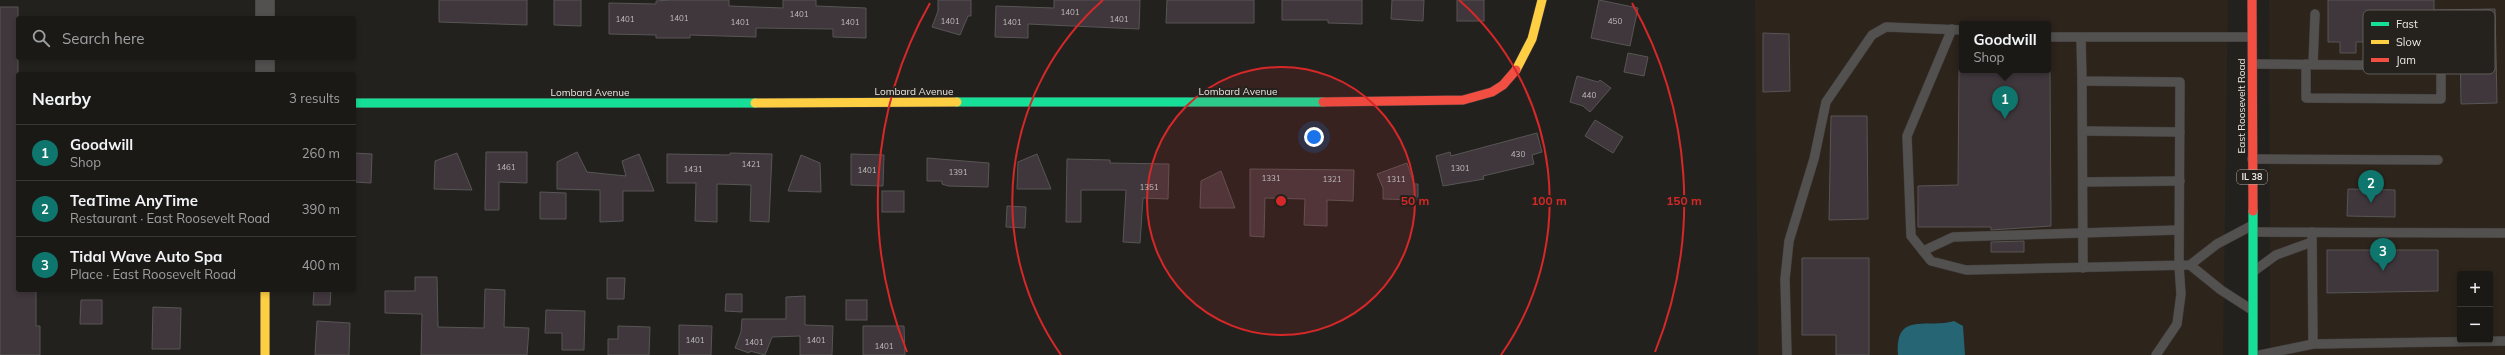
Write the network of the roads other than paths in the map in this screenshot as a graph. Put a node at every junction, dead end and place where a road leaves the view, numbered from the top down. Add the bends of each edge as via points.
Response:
1 (265, 0) edge
2 (1542, 0) edge
3 (2252, 0) edge
4 (2314, 14) dead end
5 (265, 16) edge
6 (1957, 29) edge
7 (2051, 37) edge
8 (2252, 37) junction
9 (2081, 38) junction
10 (265, 60) edge
11 (2252, 64) junction
12 (2309, 64) junction
13 (2363, 65) edge
14 (265, 72) edge
15 (2441, 74) edge
16 (2082, 81) junction
17 (356, 103) edge
18 (2082, 132) junction
19 (2180, 132) junction
20 (2252, 159) junction
21 (2438, 160) dead end
22 (2180, 181) junction
23 (2083, 182) junction
24 (2253, 229) junction
25 (2179, 230) junction
26 (2312, 232) junction
27 (2083, 233) junction
28 (2505, 233) edge
29 (2312, 242) junction
30 (1923, 251) junction
31 (2190, 265) junction
32 (2179, 266) junction
33 (2083, 268) junction
34 (2253, 272) junction
35 (265, 292) edge
36 (2253, 311) junction
37 (2505, 341) edge
38 (2313, 344) junction
39 (265, 355) edge
40 (1787, 355) edge
41 (2156, 355) edge
42 (2253, 355) edge
43 (2260, 355) edge

1 - 5 street
2 - 17 street, Lombard Avenue via 1527,50 1508,80 1492,92 1473,99 1453,102
3 - 8 street, East Roosevelt Road / IL 38
4 - 12 lane
6 - 30 lane via 1907,136 1911,236
6 - 40 lane via 1886,27 1872,35 1826,102 1814,159 1789,241 1785,279
7 - 9 lane
8 - 9 lane
8 - 11 street, East Roosevelt Road / IL 38
9 - 16 lane
10 - 14 street
11 - 12 lane
11 - 20 street, East Roosevelt Road / IL 38
12 - 13 lane
12 - 15 lane via 2306,98 2441,99
16 - 18 lane
16 - 19 lane via 2180,82
18 - 19 lane
18 - 23 lane
19 - 22 lane
20 - 21 lane
20 - 24 street, East Roosevelt Road / IL 38
22 - 23 lane
22 - 25 lane
23 - 27 lane
24 - 26 lane
24 - 31 lane via 2217,244
24 - 34 street, East Roosevelt Road / IL 38
25 - 27 lane
25 - 32 lane
26 - 28 lane
26 - 29 lane
27 - 30 lane via 1953,237
27 - 33 lane
29 - 34 lane via 2276,255
29 - 38 lane
30 - 33 lane via 1931,261 1966,270
31 - 32 lane
31 - 36 lane
32 - 33 lane
32 - 41 lane via 2181,294 2177,324
34 - 36 street, East Roosevelt Road / IL 38
35 - 39 street
36 - 42 street, East Roosevelt Road / IL 38
37 - 38 lane
38 - 43 lane

